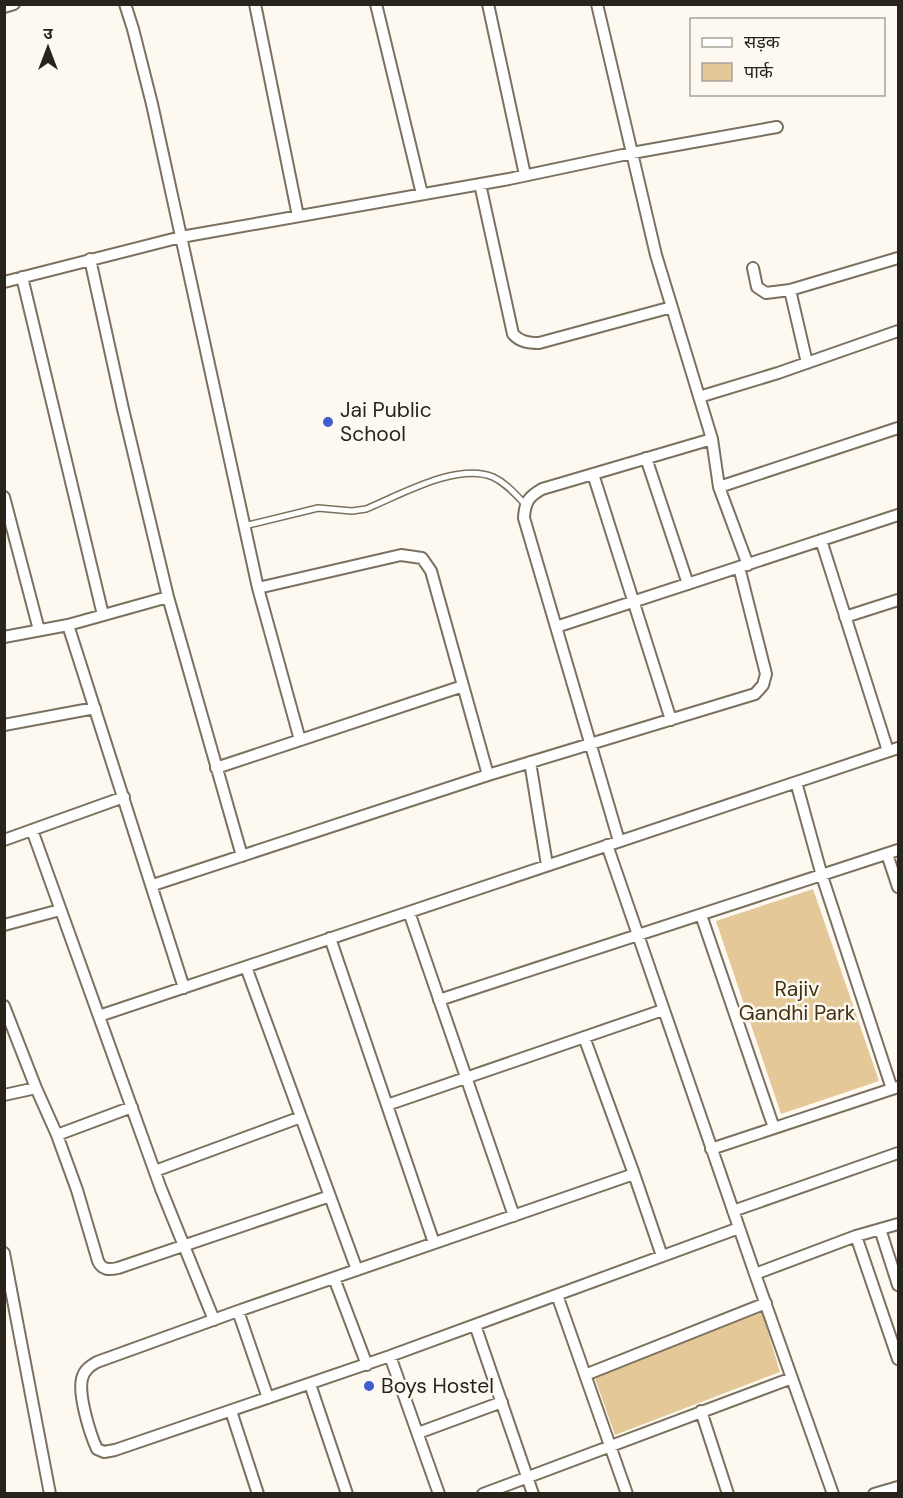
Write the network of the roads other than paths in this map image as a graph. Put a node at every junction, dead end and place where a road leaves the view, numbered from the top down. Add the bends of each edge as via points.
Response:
1 (14, 4) edge
2 (125, 4) edge
3 (255, 4) edge
4 (376, 4) edge
5 (488, 4) edge
6 (597, 4) edge
7 (4, 7) edge
8 (777, 127) dead end
9 (632, 153) junction
10 (525, 175) junction
11 (480, 184) junction
12 (422, 194) junction
13 (298, 216) junction
14 (181, 237) junction
15 (898, 258) edge
16 (90, 260) junction
17 (753, 268) dead end
18 (22, 277) junction
19 (4, 282) edge
20 (790, 290) junction
21 (672, 307) junction
22 (898, 331) edge
23 (807, 363) junction
24 (699, 397) junction
25 (898, 428) edge
26 (712, 439) junction
27 (646, 458) junction
28 (592, 474) junction
29 (719, 487) junction
30 (4, 497) edge
31 (525, 504) junction
32 (898, 515) edge
33 (244, 526) junction
34 (821, 540) junction
35 (743, 566) junction
36 (688, 584) junction
37 (258, 588) junction
38 (168, 597) junction
39 (898, 600) edge
40 (632, 602) junction
41 (103, 615) junction
42 (845, 617) junction
43 (68, 625) junction
44 (556, 627) junction
45 (39, 630) junction
46 (4, 637) edge
47 (463, 687) junction
48 (95, 708) junction
49 (671, 720) junction
50 (4, 725) edge
51 (300, 740) junction
52 (591, 745) junction
53 (893, 750) edge
54 (530, 762) junction
55 (216, 768) junction
56 (488, 775) junction
57 (796, 782) junction
58 (124, 797) junction
59 (32, 830) junction
60 (4, 840) edge
61 (619, 841) junction
62 (608, 845) junction
63 (898, 850) edge
64 (886, 854) junction
65 (242, 856) junction
66 (547, 866) junction
67 (822, 876) junction
68 (153, 885) junction
69 (898, 887) edge
70 (60, 910) junction
71 (409, 912) junction
72 (701, 915) junction
73 (4, 925) edge
74 (638, 936) junction
75 (330, 938) junction
76 (246, 967) junction
77 (184, 988) junction
78 (439, 1000) junction
79 (5, 1010) edge
80 (663, 1010) junction
81 (99, 1016) junction
82 (584, 1037) junction
83 (466, 1077) junction
84 (36, 1088) junction
85 (896, 1088) edge
86 (4, 1095) edge
87 (387, 1105) junction
88 (132, 1107) junction
89 (301, 1117) junction
90 (774, 1128) junction
91 (57, 1135) junction
92 (711, 1149) junction
93 (898, 1153) edge
94 (155, 1171) junction
95 (634, 1174) junction
96 (330, 1196) junction
97 (733, 1210) junction
98 (514, 1216) junction
99 (898, 1224) edge
100 (739, 1228) junction
101 (880, 1229) junction
102 (856, 1236) junction
103 (434, 1243) junction
104 (184, 1246) junction
105 (4, 1253) edge
106 (662, 1257) junction
107 (357, 1270) junction
108 (755, 1274) junction
109 (334, 1278) junction
110 (898, 1285) edge
111 (557, 1295) junction
112 (766, 1303) junction
113 (238, 1311) junction
114 (214, 1320) junction
115 (475, 1325) junction
116 (390, 1356) junction
117 (898, 1359) edge
118 (367, 1365) junction
119 (585, 1376) junction
120 (792, 1377) junction
121 (310, 1384) junction
122 (268, 1398) junction
123 (502, 1402) junction
124 (231, 1411) junction
125 (701, 1411) junction
126 (418, 1433) junction
127 (610, 1445) junction
128 (527, 1476) junction
129 (898, 1487) edge
130 (255, 1493) edge
131 (50, 1494) edge
132 (347, 1494) edge
133 (439, 1494) edge
134 (483, 1494) edge
135 (533, 1494) edge
136 (627, 1494) edge
137 (728, 1494) edge
138 (833, 1494) edge
139 (874, 1494) edge

1 - 7 street
2 - 14 street
3 - 13 street
4 - 12 street
5 - 10 street
6 - 9 street
8 - 9 street
9 - 10 street
9 - 21 street
10 - 11 street
11 - 12 street
11 - 21 street via 517,339 539,343
12 - 13 street
13 - 14 street
14 - 16 street
14 - 33 street
15 - 20 street
16 - 18 street
16 - 38 street
17 - 20 street via 756,287 762,292
18 - 19 street
18 - 41 street
20 - 23 street
21 - 24 street
22 - 23 street
23 - 24 street
24 - 26 street
25 - 29 street
26 - 27 street
26 - 29 street
27 - 28 street
27 - 36 street
28 - 31 street via 542,489 530,495
28 - 40 street
29 - 35 street
30 - 45 street
31 - 33 lane via 493,477 465,472 448,475 366,509 318,507
31 - 44 street via 524,518
32 - 34 street
33 - 37 street
34 - 35 street
34 - 42 street
35 - 36 street
35 - 49 street via 765,662 763,685 755,694
36 - 40 street
37 - 47 street via 401,555 422,558 431,571
37 - 51 street
38 - 41 street
38 - 55 street
39 - 42 street
40 - 44 street
40 - 49 street
41 - 43 street
42 - 53 street
43 - 45 street
43 - 48 street
44 - 52 street
45 - 46 street
47 - 51 street
47 - 56 street
48 - 50 street
48 - 58 street
49 - 52 street
51 - 55 street
52 - 54 street
52 - 61 street
53 - 57 street
54 - 56 street
54 - 66 street
55 - 65 street
56 - 65 street
57 - 61 street
57 - 67 street
58 - 59 street
58 - 68 street
59 - 60 street
59 - 70 street
61 - 62 street
62 - 66 street
62 - 74 street
63 - 64 street
64 - 67 street
64 - 69 street
65 - 68 street
66 - 71 street
67 - 72 street
67 - 85 street
68 - 77 street
70 - 73 street
70 - 81 street
71 - 75 street
71 - 78 street
72 - 74 street
72 - 90 street
74 - 78 street
74 - 80 street
75 - 76 street
75 - 87 street
76 - 77 street
76 - 89 street
77 - 81 street
78 - 83 street
79 - 84 street
80 - 82 street
80 - 92 street
81 - 88 street
82 - 83 street
82 - 95 street
83 - 87 street
83 - 98 street
84 - 86 street
84 - 91 street
85 - 90 street
87 - 103 street
88 - 91 street
88 - 94 street
89 - 94 street
89 - 96 street
90 - 92 street
91 - 104 street via 100,1266 118,1268
92 - 97 street
93 - 97 street
94 - 104 street
95 - 98 street
95 - 106 street
96 - 104 street
96 - 107 street
97 - 100 street
98 - 103 street
99 - 101 street
100 - 106 street
100 - 108 street
101 - 102 street
101 - 110 street
102 - 108 street
102 - 117 street
103 - 107 street
104 - 114 street
105 - 131 street
106 - 111 street
107 - 109 street
108 - 112 street
109 - 113 street
109 - 118 street
111 - 115 street
111 - 119 street
112 - 119 street
112 - 120 street
113 - 114 street
113 - 122 street
114 - 124 street via 97,1362 87,1368 81,1392 94,1442 104,1452
115 - 116 street
115 - 123 street
116 - 118 street
116 - 126 street
118 - 121 street
119 - 127 street
120 - 125 street
120 - 138 street
121 - 122 street
121 - 132 street
122 - 124 street
123 - 126 street
123 - 128 street
124 - 130 street
125 - 127 street
125 - 137 street
126 - 133 street
127 - 128 street
127 - 136 street
128 - 134 street
128 - 135 street
129 - 139 street

